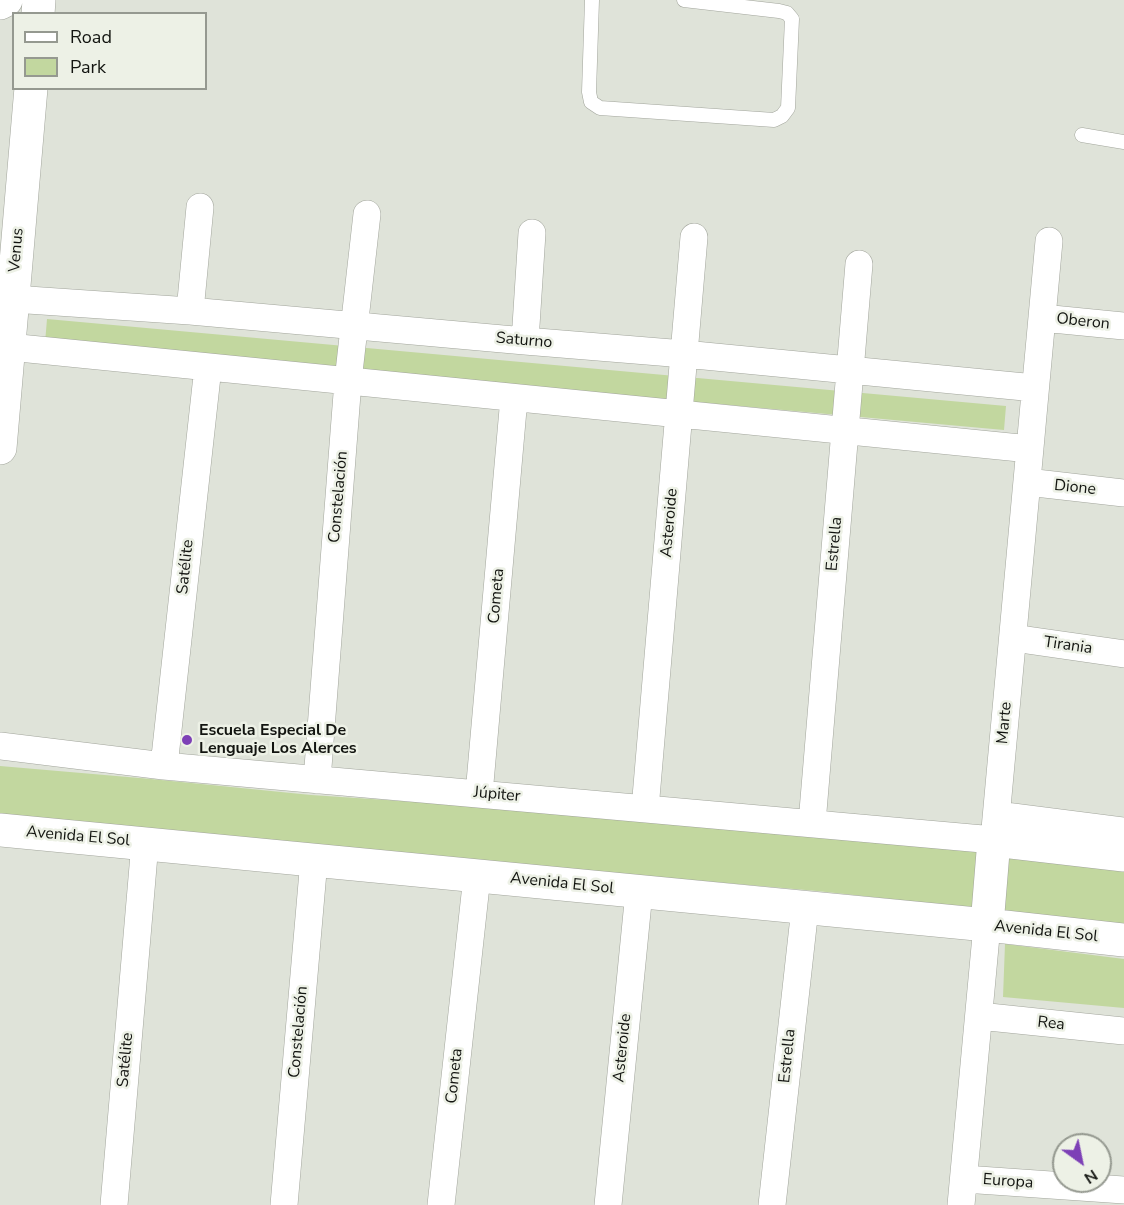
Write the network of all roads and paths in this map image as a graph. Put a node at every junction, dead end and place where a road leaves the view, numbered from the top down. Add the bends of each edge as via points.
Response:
1 (6, 0) edge
2 (592, 0) edge
3 (684, 0) edge
4 (0, 3) edge
5 (32, 90) edge
6 (1082, 135) dead end
7 (1124, 142) edge
8 (200, 207) dead end
9 (367, 214) dead end
10 (532, 233) dead end
11 (694, 237) dead end
12 (1049, 241) dead end
13 (859, 264) dead end
14 (13, 299) junction
15 (190, 311) junction
16 (1042, 318) junction
17 (354, 326) junction
18 (1124, 326) edge
19 (525, 341) junction
20 (6, 350) edge
21 (684, 354) junction
22 (208, 367) junction
23 (850, 369) junction
24 (348, 381) junction
25 (1035, 388) junction
26 (514, 398) junction
27 (679, 414) junction
28 (845, 430) junction
29 (0, 448) edge
30 (1030, 449) junction
31 (1027, 482) junction
32 (1124, 493) edge
33 (1013, 638) junction
34 (1124, 654) edge
35 (0, 746) edge
36 (164, 766) junction
37 (316, 780) junction
38 (479, 794) junction
39 (645, 809) junction
40 (812, 823) junction
41 (995, 827) junction
42 (0, 830) edge
43 (1124, 831) edge
44 (145, 843) junction
45 (1124, 855) edge
46 (314, 860) junction
47 (477, 876) junction
48 (639, 892) junction
49 (805, 908) junction
50 (987, 926) junction
51 (1124, 940) edge
52 (979, 1016) junction
53 (1124, 1031) edge
54 (1124, 1190) edge
55 (962, 1192) edge
56 (114, 1205) edge
57 (284, 1205) edge
58 (441, 1205) edge
59 (608, 1205) edge
60 (772, 1205) edge

1 - 4 street
2 - 3 lane via 589,92 591,102 600,108 774,120 782,116 788,108 792,19 787,13
5 - 14 street, Venus
6 - 7 lane
8 - 15 street
9 - 17 street, Constelación
10 - 19 street
11 - 21 street, Asteroide
12 - 16 street, Marte
13 - 23 street, Estrella
14 - 15 street, Saturno
14 - 20 street, Venus
15 - 17 street, Saturno
16 - 18 street, Oberon
16 - 25 street, Marte
17 - 19 street, Saturno
17 - 24 street, Constelación
19 - 21 street, Saturno
20 - 22 street
20 - 29 street, Venus
21 - 23 street, Saturno
21 - 27 street, Asteroide
22 - 24 street
22 - 36 street, Satélite
23 - 25 street, Saturno
23 - 28 street, Estrella
24 - 26 street
24 - 37 street, Constelación
25 - 30 street, Marte
26 - 27 street
26 - 38 street, Cometa
27 - 28 street
27 - 39 street, Asteroide
28 - 30 street
28 - 40 street, Estrella
30 - 31 street, Marte
31 - 32 street, Dione
31 - 33 street, Marte
33 - 34 street, Tirania
33 - 41 street, Marte
35 - 36 street, Júpiter
36 - 37 street, Júpiter
37 - 38 street, Júpiter
38 - 39 street, Júpiter
39 - 40 street, Júpiter
40 - 41 street, Júpiter
41 - 43 street, Júpiter
41 - 45 street
41 - 50 street, Marte
42 - 44 street, Avenida El Sol
44 - 46 street, Avenida El Sol
44 - 56 street, Satélite
46 - 47 street, Avenida El Sol
46 - 57 street, Constelación
47 - 48 street, Avenida El Sol
47 - 58 street, Cometa
48 - 49 street, Avenida El Sol
48 - 59 street, Asteroide
49 - 50 street, Avenida El Sol
49 - 60 street, Estrella
50 - 51 street, Avenida El Sol
50 - 52 street, Marte
52 - 53 street, Rea
52 - 55 street, Marte
54 - 55 street, Europa

